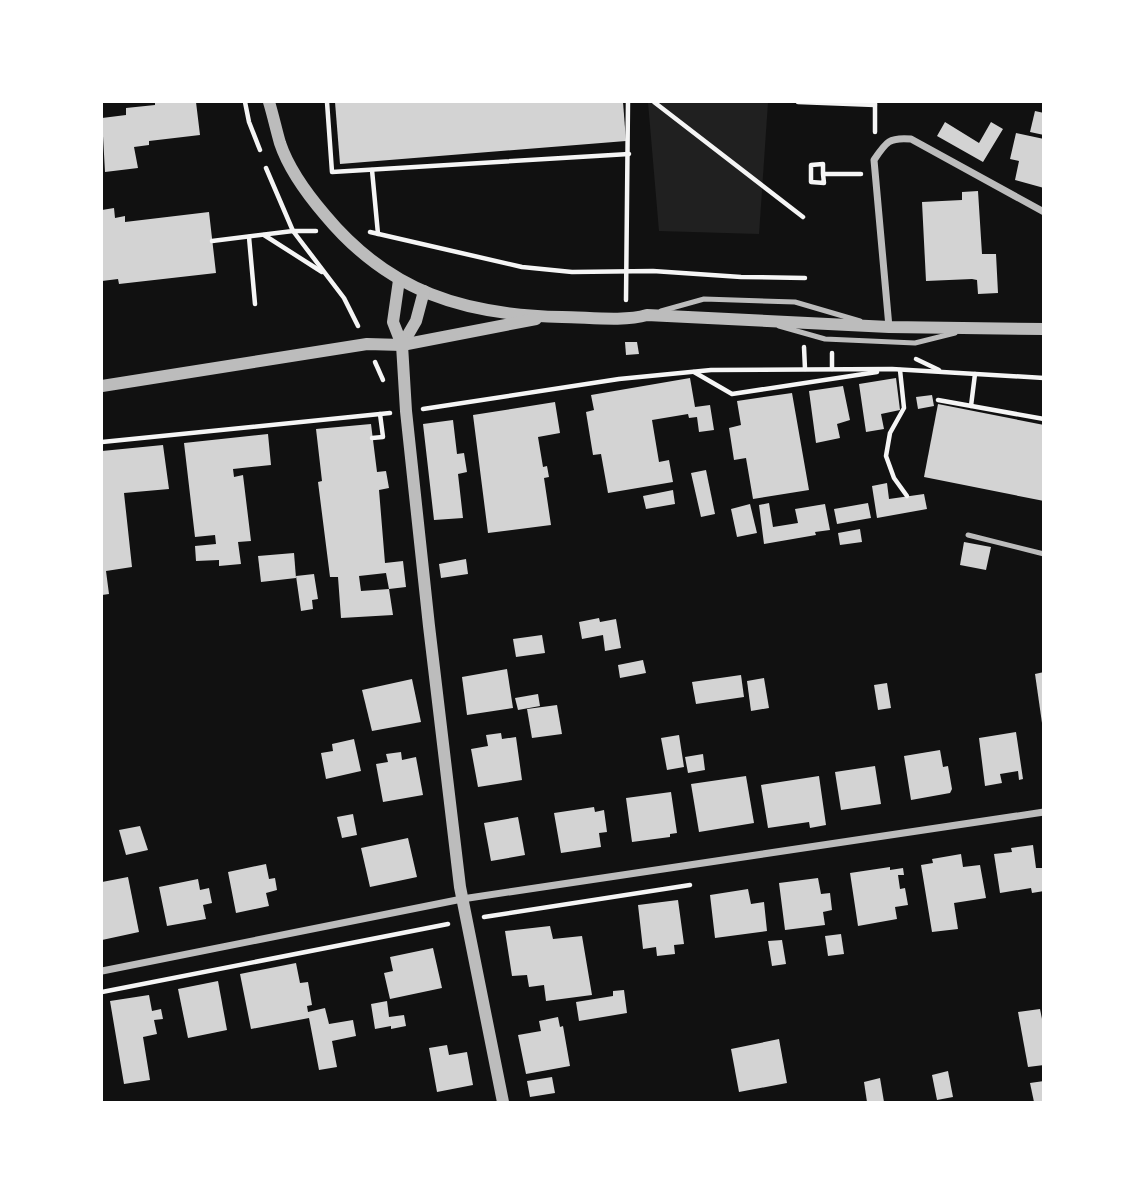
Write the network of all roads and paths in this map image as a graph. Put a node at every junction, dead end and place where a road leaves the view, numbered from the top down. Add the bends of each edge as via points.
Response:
1 (270, 102) edge
2 (327, 102) edge
3 (628, 102) edge
4 (654, 102) edge
5 (798, 102) edge
6 (875, 105) dead end
7 (629, 154) junction
8 (372, 170) junction
9 (823, 174) junction
10 (876, 174) junction
11 (1044, 212) edge
12 (803, 217) dead end
13 (293, 231) junction
14 (338, 231) junction
15 (378, 234) junction
16 (264, 235) junction
17 (250, 237) junction
18 (212, 241) dead end
19 (627, 271) junction
20 (325, 274) junction
21 (805, 278) dead end
22 (399, 280) junction
23 (424, 291) junction
24 (254, 304) dead end
25 (647, 315) junction
26 (549, 316) junction
27 (626, 318) junction
28 (759, 321) junction
29 (882, 326) junction
30 (976, 327) junction
31 (1044, 328) edge
32 (366, 344) junction
33 (402, 345) junction
34 (892, 369) junction
35 (900, 370) junction
36 (694, 372) junction
37 (975, 374) junction
38 (1044, 378) edge
39 (102, 386) edge
40 (386, 386) dead end
41 (388, 399) dead end
42 (938, 400) dead end
43 (971, 406) junction
44 (406, 411) junction
45 (390, 413) junction
46 (380, 414) junction
47 (1044, 419) edge
48 (372, 439) dead end
49 (102, 442) edge
50 (907, 496) dead end
51 (968, 535) dead end
52 (1044, 554) edge
53 (1044, 812) edge
54 (462, 899) junction
55 (483, 917) dead end
56 (466, 920) junction
57 (102, 971) edge
58 (102, 992) edge
59 (503, 1102) edge

1 - 14 street via 281,145 304,190
2 - 8 path via 332,172
3 - 7 path
4 - 12 path
5 - 6 path
7 - 8 path
7 - 19 path
8 - 15 path
9 - 9 path via 823,164 811,164 811,182 824,183
9 - 10 path
10 - 11 street via 874,160 886,143 912,139
10 - 29 street
13 - 14 path
13 - 16 path
13 - 20 path
14 - 15 path
14 - 22 street
15 - 19 path via 522,267
16 - 17 path
16 - 20 path
17 - 18 path
17 - 24 path
19 - 21 path
19 - 27 path
20 - 32 path via 344,298
22 - 23 street
22 - 33 street via 393,321
23 - 26 street via 485,310
23 - 33 street via 416,321
25 - 27 street
25 - 28 street
25 - 29 lane via 704,299 795,302
26 - 27 street
26 - 33 street
28 - 29 street
28 - 30 lane via 825,339 915,343
29 - 30 street
30 - 31 street
32 - 33 street
32 - 39 street
32 - 40 path
33 - 44 street
34 - 35 path
34 - 36 path
34 - 36 path via 732,394
35 - 37 path
35 - 50 path via 904,408 890,433 886,456
36 - 44 path
37 - 38 path
37 - 43 path
41 - 45 path
42 - 43 path
43 - 47 path
44 - 45 path
44 - 54 street
45 - 46 path
46 - 48 path via 383,437
46 - 49 path
51 - 52 lane
53 - 54 street
54 - 56 street
54 - 57 street
55 - 56 path
56 - 58 path
56 - 59 street

